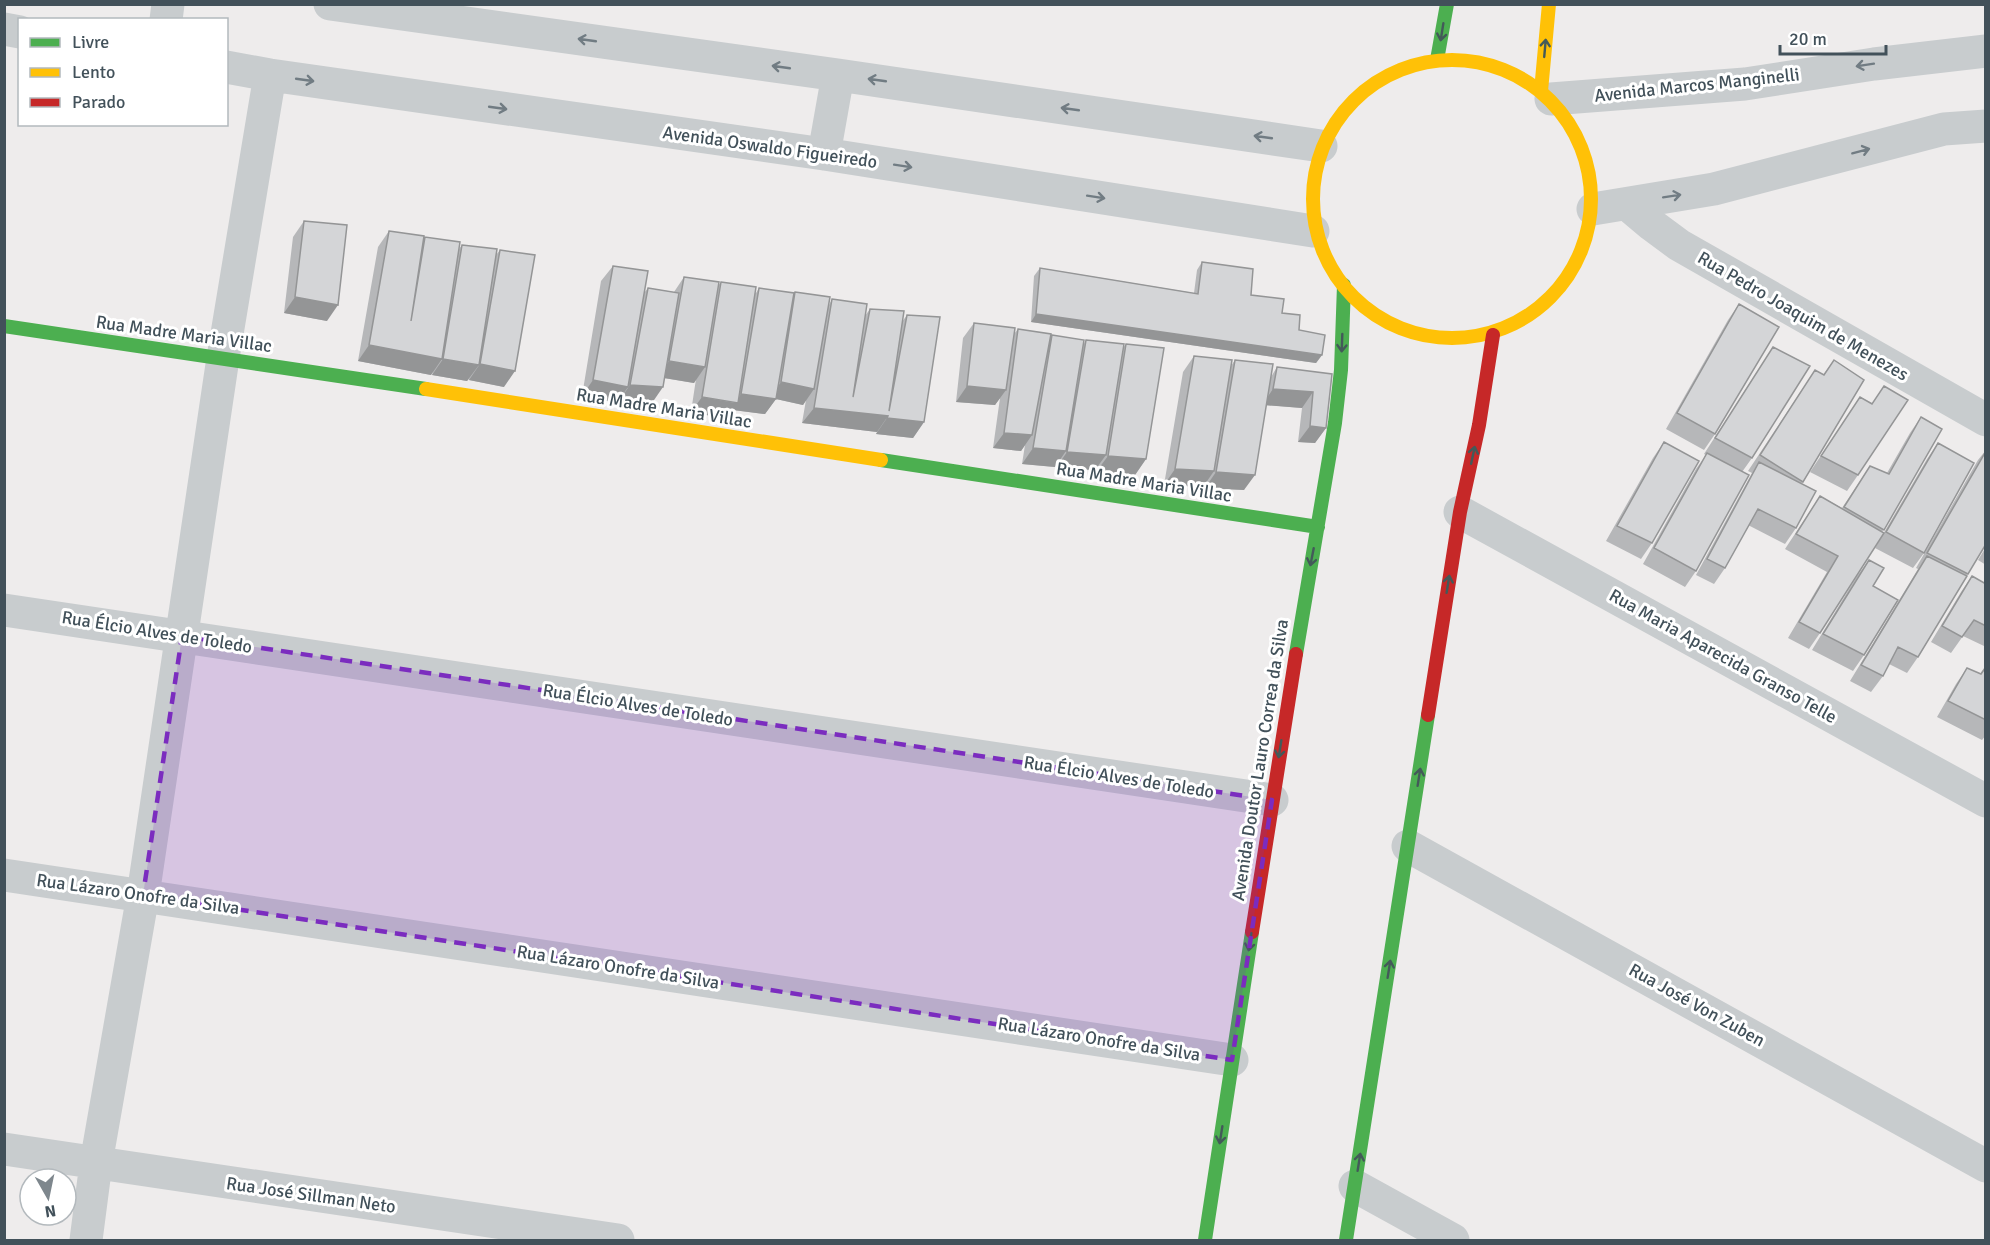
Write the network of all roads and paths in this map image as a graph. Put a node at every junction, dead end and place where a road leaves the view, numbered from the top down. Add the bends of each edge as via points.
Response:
1 (330, 4) edge
2 (1447, 4) edge
3 (1549, 4) edge
4 (1986, 51) edge
5 (1437, 60) junction
6 (228, 67) edge
7 (270, 75) junction
8 (838, 75) junction
9 (1546, 95) junction
10 (1986, 126) edge
11 (1321, 146) junction
12 (824, 154) junction
13 (1627, 204) junction
14 (1593, 209) junction
15 (1313, 231) junction
16 (1344, 285) junction
17 (4, 326) edge
18 (1493, 335) junction
19 (223, 358) junction
20 (1986, 420) edge
21 (1460, 512) junction
22 (1318, 527) junction
23 (4, 609) edge
24 (182, 636) junction
25 (1272, 800) junction
26 (1986, 801) edge
27 (1408, 846) junction
28 (4, 874) edge
29 (143, 895) junction
30 (1232, 1060) junction
31 (4, 1149) edge
32 (96, 1163) junction
33 (1986, 1166) edge
34 (1355, 1186) junction
35 (86, 1240) edge
36 (618, 1240) edge
37 (1205, 1240) edge
38 (1346, 1240) edge
39 (1453, 1240) edge

8 -> 1 street
2 -> 5 main road
9 -> 3 main road
4 -> 9 street, Avenida Marcos Manginelli via 1745,84
5 - 9 main road via 1493,70
5 - 11 main road via 1400,70 1368,87 1340,115
6 - 7 street, Avenida Oswaldo Figueiredo
7 -> 12 street, Avenida Oswaldo Figueiredo
7 - 19 street
11 -> 8 street
8 - 12 street
9 - 14 main road via 1570,123 1584,149
13 -> 10 street via 1714,189 1944,129
11 - 15 main road via 1311,188
12 -> 15 street, Avenida Oswaldo Figueiredo
13 - 14 street
13 - 20 street, Rua Pedro Joaquim de Menezes via 1679,245
14 - 18 main road via 1587,242 1573,273 1551,300 1524,321
15 - 16 main road
16 - 18 main road via 1372,312 1419,334
16 -> 22 main road, Avenida Doutor Lauro Correa da Silva via 1341,370
17 - 19 main road, Rua Madre Maria Villac
21 -> 18 main road
19 - 22 main road, Rua Madre Maria Villac
19 - 24 street
21 - 26 street, Rua Maria Aparecida Granso Telle
27 -> 21 main road
22 -> 25 main road, Avenida Doutor Lauro Correa da Silva
23 - 24 street, Rua Élcio Alves de Toledo
24 - 25 street, Rua Élcio Alves de Toledo
24 - 29 street
25 -> 30 main road, Avenida Doutor Lauro Correa da Silva
27 - 33 street, Rua José Von Zuben
34 -> 27 main road
28 - 29 street, Rua Lázaro Onofre da Silva
29 - 30 street, Rua Lázaro Onofre da Silva
29 - 32 street
30 -> 37 main road, Avenida Doutor Lauro Correa da Silva
31 - 32 street, Rua José Sillman Neto
32 - 35 street
32 - 36 street, Rua José Sillman Neto
34 - 38 main road
34 - 39 street

